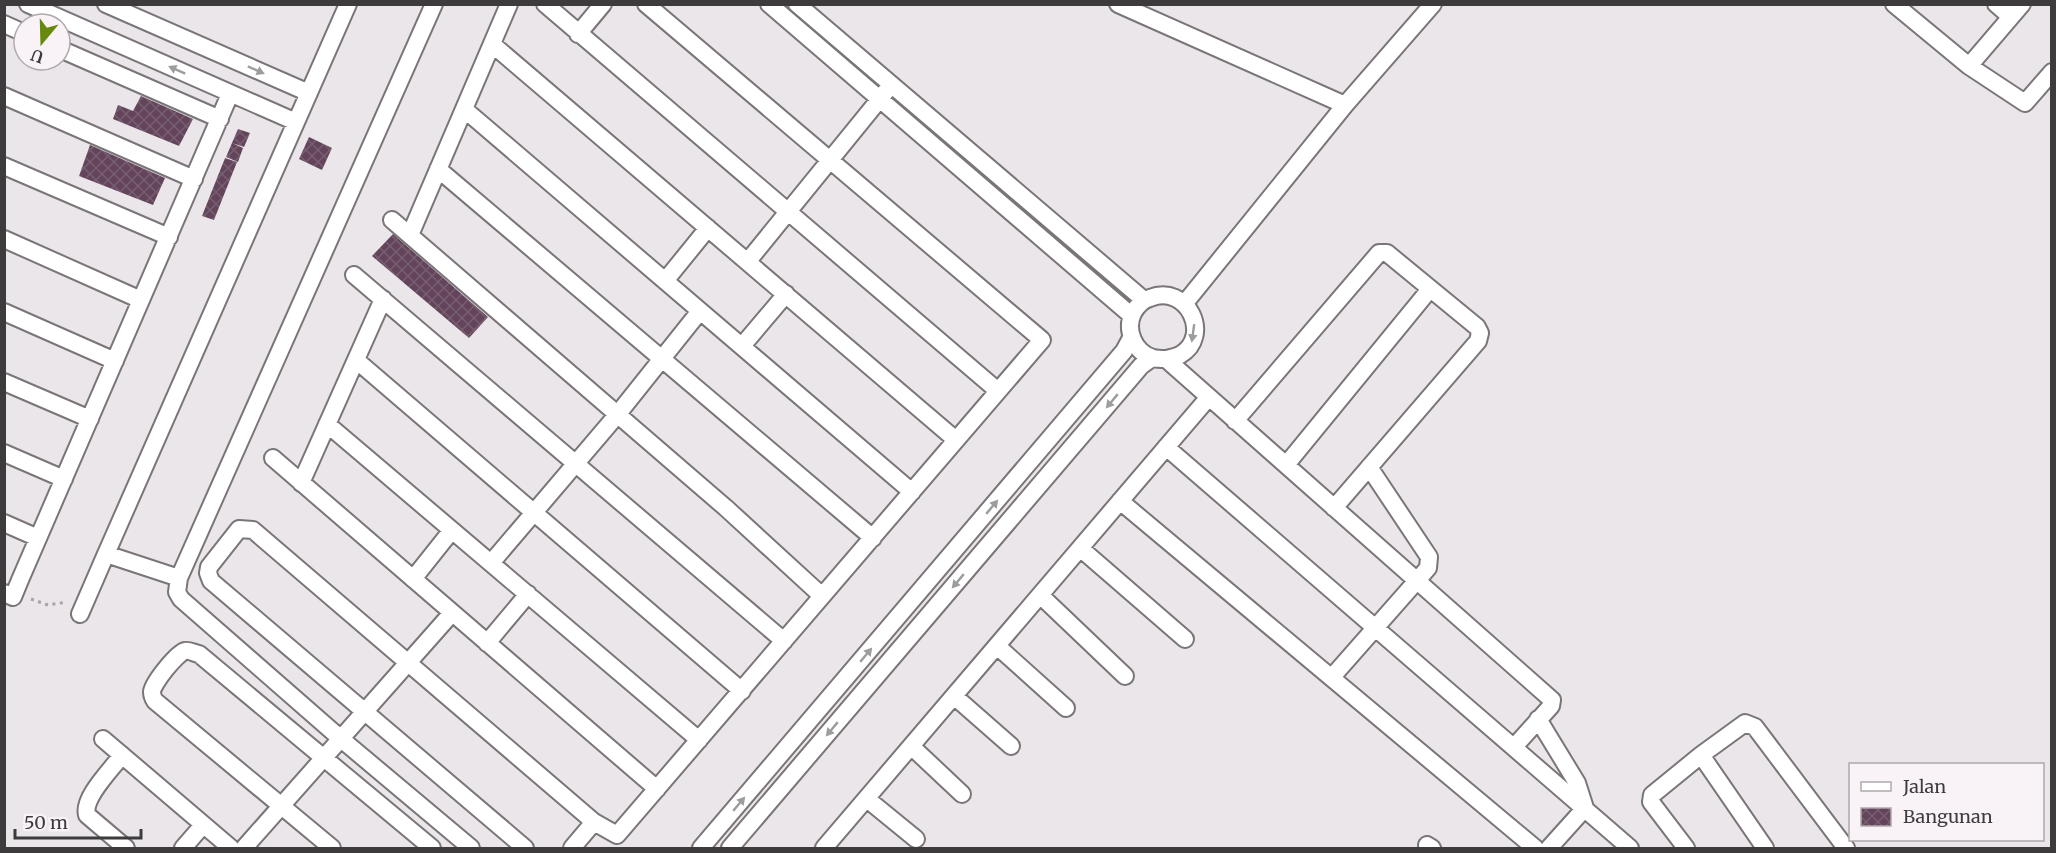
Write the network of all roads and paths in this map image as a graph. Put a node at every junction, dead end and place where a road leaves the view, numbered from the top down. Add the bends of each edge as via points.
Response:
1 (28, 4) edge
2 (106, 4) edge
3 (348, 4) edge
4 (434, 4) edge
5 (509, 4) edge
6 (545, 4) edge
7 (603, 4) edge
8 (646, 4) edge
9 (769, 4) edge
10 (798, 4) edge
11 (1118, 4) edge
12 (1433, 4) edge
13 (1894, 4) edge
14 (1996, 4) edge
15 (2017, 11) edge
16 (578, 33) junction
17 (492, 44) junction
18 (72, 54) edge
19 (1969, 66) junction
20 (2052, 72) edge
21 (892, 84) junction
22 (309, 93) junction
23 (230, 94) junction
24 (4, 96) edge
25 (881, 99) junction
26 (1345, 105) junction
27 (464, 109) junction
28 (220, 119) junction
29 (296, 122) junction
30 (831, 161) junction
31 (4, 166) edge
32 (438, 169) junction
33 (194, 179) junction
34 (788, 213) junction
35 (392, 220) dead end
36 (708, 228) junction
37 (410, 235) junction
38 (169, 237) junction
39 (4, 239) edge
40 (748, 261) junction
41 (354, 275) dead end
42 (665, 281) junction
43 (1430, 289) junction
44 (786, 294) junction
45 (382, 299) junction
46 (141, 300) junction
47 (1144, 300) junction
48 (1185, 303) junction
49 (700, 311) junction
50 (4, 312) edge
51 (1132, 316) junction
52 (1131, 338) junction
53 (742, 346) junction
54 (662, 359) junction
55 (1159, 359) junction
56 (356, 360) junction
57 (115, 361) junction
58 (4, 382) edge
59 (998, 392) junction
60 (1209, 397) junction
61 (617, 415) junction
62 (90, 419) junction
63 (1235, 421) junction
64 (327, 424) junction
65 (956, 440) junction
66 (1166, 447) junction
67 (4, 453) edge
68 (273, 458) dead end
69 (576, 463) junction
70 (1286, 465) junction
71 (1369, 467) junction
72 (63, 479) junction
73 (301, 483) junction
74 (912, 492) junction
75 (1120, 501) junction
76 (1334, 508) junction
77 (534, 513) junction
78 (4, 523) edge
79 (452, 530) junction
80 (38, 538) junction
81 (873, 538) junction
82 (1080, 548) junction
83 (106, 554) junction
84 (491, 563) junction
85 (179, 578) junction
86 (413, 579) junction
87 (20, 580) junction
88 (1418, 580) junction
89 (4, 593) edge
90 (528, 594) junction
91 (1040, 595) junction
92 (822, 596) junction
93 (88, 598) junction
94 (452, 613) junction
95 (80, 614) dead end
96 (1375, 628) junction
97 (1185, 639) dead end
98 (784, 640) junction
99 (487, 643) junction
100 (997, 646) junction
101 (408, 662) junction
102 (1125, 676) dead end
103 (1332, 677) junction
104 (742, 691) junction
105 (954, 696) junction
106 (1066, 708) dead end
107 (365, 711) junction
108 (1538, 719) junction
109 (340, 738) junction
110 (103, 739) dead end
111 (699, 740) junction
112 (1011, 746) dead end
113 (911, 747) junction
114 (1514, 747) junction
115 (122, 755) junction
116 (1701, 756) junction
117 (324, 758) junction
118 (657, 789) junction
119 (962, 794) dead end
120 (867, 799) junction
121 (281, 806) junction
122 (1585, 808) junction
123 (594, 822) junction
124 (203, 825) junction
125 (916, 840) dead end
126 (1683, 847) edge
127 (827, 848) edge
128 (126, 849) edge
129 (183, 849) edge
130 (231, 849) edge
131 (244, 849) edge
132 (332, 849) edge
133 (432, 849) edge
134 (471, 849) edge
135 (525, 849) edge
136 (572, 849) edge
137 (701, 849) edge
138 (730, 849) edge
139 (1534, 849) edge
140 (1549, 849) edge
141 (1630, 849) edge
142 (1765, 849) edge
143 (1845, 849) edge

23 -> 1 street
2 -> 22 street
3 - 22 street
4 - 85 street
5 - 17 street
6 - 16 street
7 - 16 street
8 - 30 street
9 - 25 street
10 - 21 street
11 - 26 street
12 - 26 street
13 - 19 street
14 - 15 street
15 - 19 street
16 - 34 street
17 - 27 street
17 - 36 street
18 - 28 street
19 - 20 street via 2025,103
21 - 25 street
21 - 47 street
22 - 29 street
23 - 28 street
23 - 29 street
24 - 33 street
25 - 30 street
25 - 51 street
26 - 48 street
27 - 32 street
27 - 42 street
28 - 33 street
29 - 83 street
30 - 34 street
30 - 59 street via 1042,340
31 - 38 street
32 - 37 street
32 - 54 street
33 - 38 street
34 - 40 street
34 - 59 street
35 - 37 street
36 - 40 street
36 - 42 street
37 - 61 street
38 - 46 street
39 - 46 street
40 - 44 street
41 - 45 street
42 - 49 street
43 - 63 street via 1387,253 1379,253
43 - 70 street
43 - 71 street via 1477,327 1480,336
44 - 53 street
44 - 65 street
45 - 56 street
45 - 69 street
46 - 57 street
47 - 48 street via 1158,294
47 - 51 street
48 -> 55 street via 1193,315 1195,330 1191,344 1180,354
49 - 53 street
49 - 54 street
50 - 57 street
51 - 52 street
52 - 55 street via 1139,350
137 -> 52 street via 1124,351
53 - 74 street
54 - 61 street
54 - 81 street
55 - 60 street
55 -> 138 street via 1141,366
56 - 64 street
56 - 77 street
57 - 62 street
58 - 62 street
59 - 65 street
60 - 63 street
60 - 66 street
61 - 69 street
61 - 92 street
62 - 72 street
63 - 70 street
64 - 73 street
64 - 79 street
65 - 74 street
66 - 75 street
66 - 96 street
67 - 72 street
68 - 73 street
69 - 77 street
69 - 98 street
70 - 76 street
71 - 76 street
71 - 88 street via 1429,557 1429,566
72 - 80 street
73 - 86 street
74 - 81 street
75 - 82 street
75 - 103 street
76 - 88 street
77 - 84 street
77 - 104 street
78 - 80 street
79 - 84 street
79 - 86 street
80 - 87 street
81 - 92 street
82 - 91 street
82 - 97 street
83 - 85 street
83 - 93 street
84 - 90 street
85 - 109 street via 177,592 181,599
86 - 94 street
87 - 89 street via 13,597
87 - 93 path via 25,596 48,605
88 - 96 street
88 - 108 street via 1552,700
90 - 99 street
90 - 111 street
91 - 100 street
91 - 102 street
92 - 98 street
93 - 95 street
94 - 99 street
94 - 101 street
96 - 103 street
96 - 114 street
98 - 104 street
99 - 118 street
100 - 105 street
100 - 106 street
101 - 107 street
101 - 107 street via 252,530 239,529 209,567 211,581
101 - 123 street
103 - 139 street
104 - 111 street
105 - 112 street
105 - 113 street
107 - 109 street
107 - 135 street
108 - 114 street
108 - 122 street via 1577,783
109 - 117 street
109 - 134 street
110 - 115 street
111 - 118 street
113 - 119 street
113 - 120 street
114 - 122 street
115 - 124 street
115 - 128 street via 91,796 86,809 87,815
116 - 126 street via 1657,791 1651,802
116 - 142 street
116 - 143 street via 1743,724 1753,725
117 - 121 street
117 - 121 street via 199,654 185,650 167,667 153,687 155,701
117 - 133 street
118 - 123 street via 617,836
120 - 125 street
120 - 127 street
121 - 131 street
121 - 132 street
122 - 140 street
122 - 141 street
123 - 136 street
124 - 129 street
124 - 130 street

